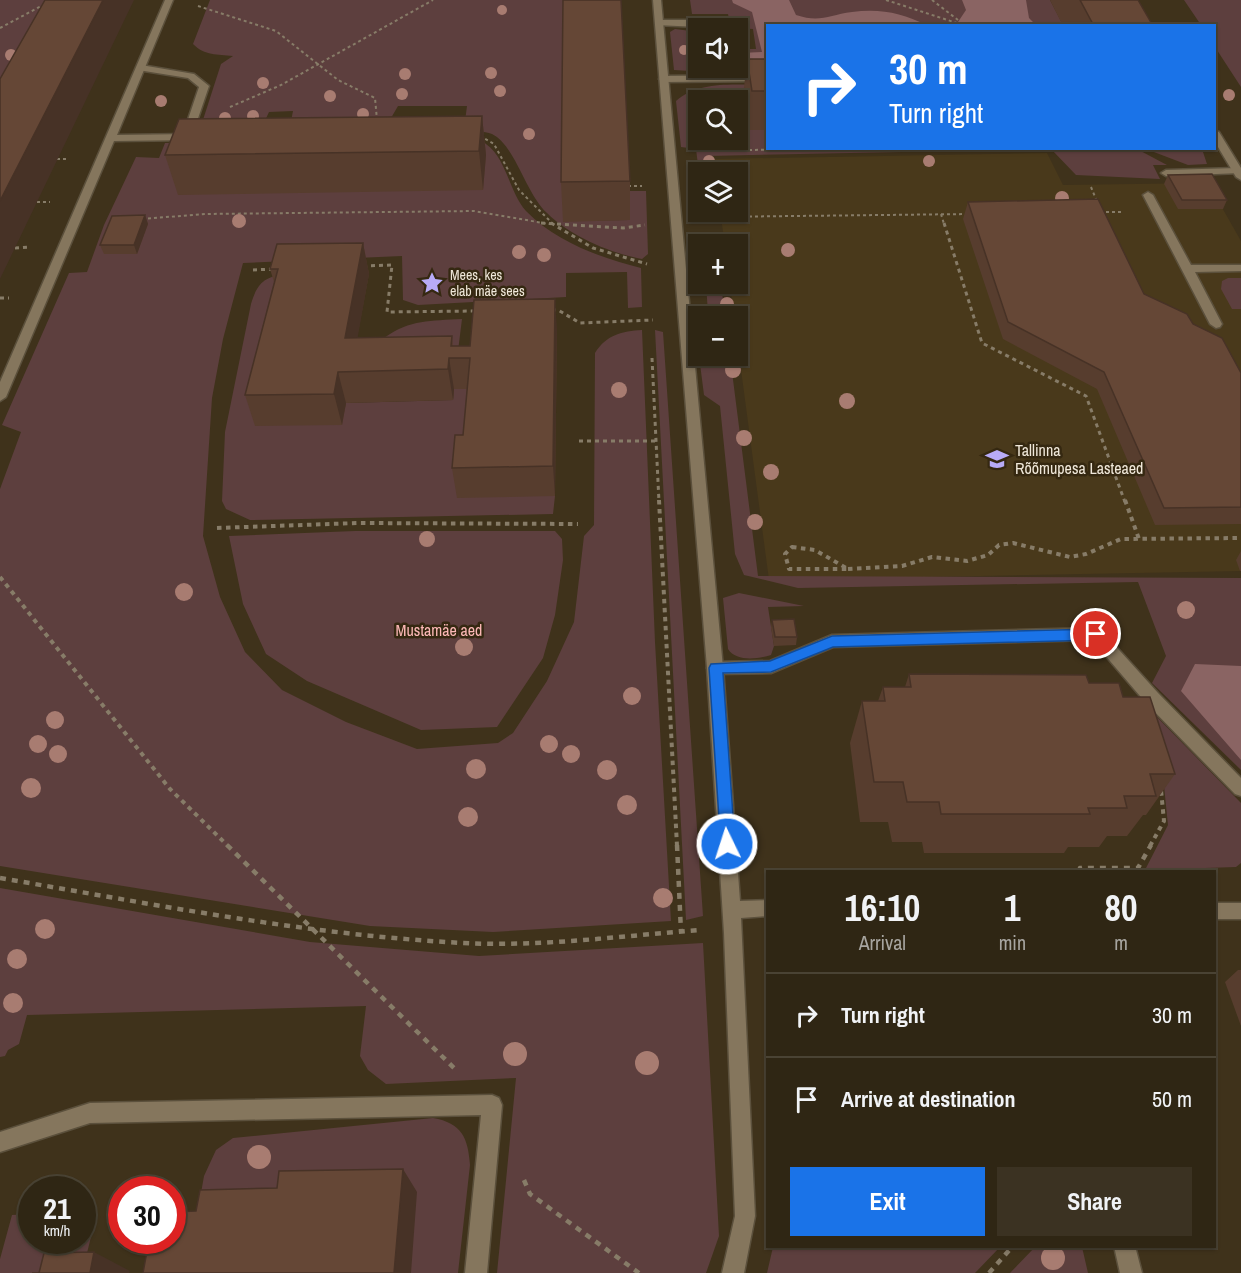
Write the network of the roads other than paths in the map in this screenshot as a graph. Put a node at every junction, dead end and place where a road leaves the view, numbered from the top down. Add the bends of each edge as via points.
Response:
1 (169, 0) edge
2 (657, 0) edge
3 (688, 22) edge
4 (659, 23) junction
5 (141, 68) junction
6 (748, 76) edge
7 (688, 77) edge
8 (766, 78) edge
9 (664, 79) junction
10 (1216, 136) edge
11 (187, 137) junction
12 (206, 137) edge
13 (110, 138) junction
14 (1166, 173) edge
15 (1239, 174) edge
16 (1148, 195) dead end
17 (1241, 268) edge
18 (1187, 269) junction
19 (1216, 324) dead end
20 (0, 397) edge
21 (716, 668) junction
22 (1241, 789) edge
23 (766, 908) edge
24 (731, 910) junction
25 (1216, 911) edge
26 (1241, 911) edge
27 (1, 1146) edge
28 (1125, 1248) edge
29 (476, 1273) edge
30 (733, 1273) edge
31 (1131, 1273) edge

1 - 5 street
2 - 4 street
3 - 4 street
4 - 9 street
5 - 11 street via 191,76 204,86
5 - 13 street
6 - 8 street
7 - 9 street
9 - 21 street
10 - 15 street
11 - 12 street
11 - 13 street
13 - 20 street
14 - 15 street
16 - 18 street
17 - 18 street
18 - 19 street
21 - 22 street via 771,667 832,641 1096,634
21 - 24 street
23 - 24 street
24 - 30 street via 745,1216
25 - 26 street
27 - 29 street via 90,1113 492,1106
28 - 31 street

